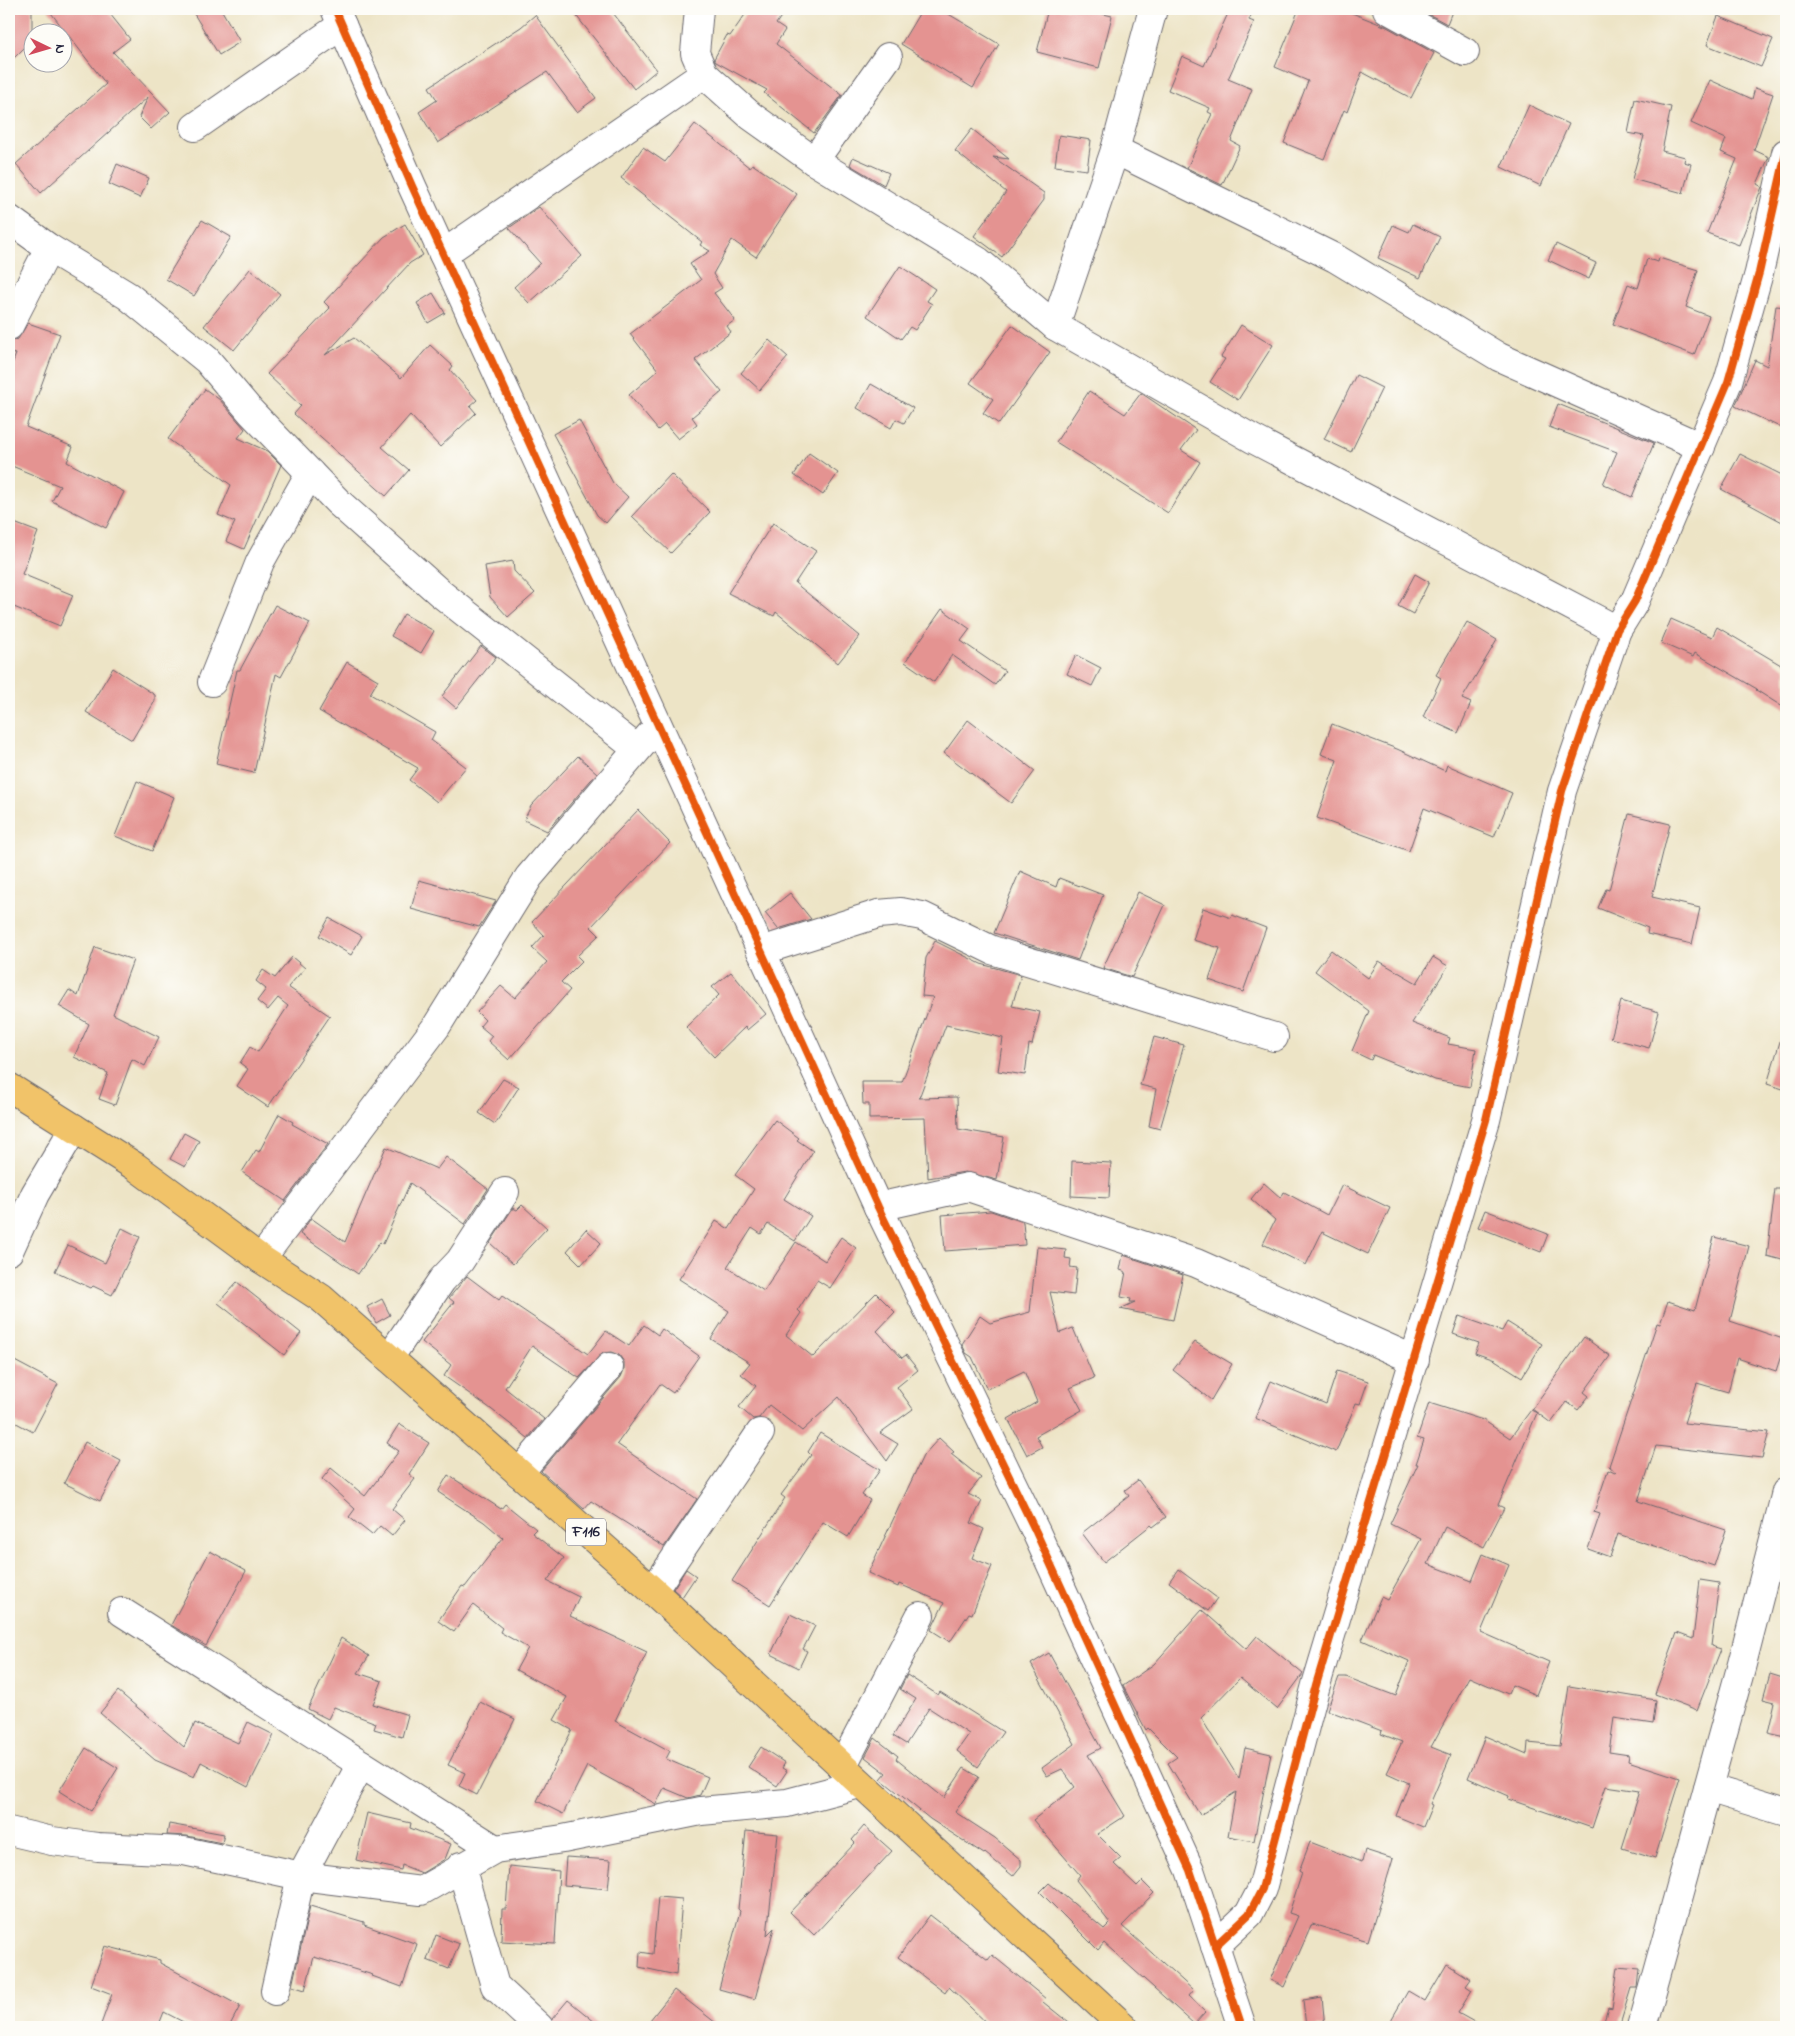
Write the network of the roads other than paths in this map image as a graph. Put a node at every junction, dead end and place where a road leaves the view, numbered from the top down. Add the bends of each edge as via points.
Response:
1 (699, 9) edge
2 (1153, 9) edge
3 (1387, 9) edge
4 (339, 17) edge
5 (1466, 52) dead end
6 (888, 57) dead end
7 (704, 74) junction
8 (195, 127) dead end
9 (1115, 150) junction
10 (1786, 153) edge
11 (814, 161) junction
12 (9, 219) edge
13 (49, 248) junction
14 (443, 254) junction
15 (9, 326) edge
16 (1055, 326) junction
17 (1701, 447) junction
18 (310, 473) junction
19 (1617, 630) junction
20 (212, 682) dead end
21 (658, 726) junction
22 (637, 749) junction
23 (760, 951) junction
24 (1274, 1037) dead end
25 (9, 1086) edge
26 (74, 1128) junction
27 (504, 1192) dead end
28 (878, 1207) junction
29 (9, 1251) edge
30 (261, 1259) junction
31 (389, 1358) junction
32 (1415, 1360) junction
33 (609, 1367) dead end
34 (760, 1433) dead end
35 (519, 1473) junction
36 (1786, 1492) edge
37 (653, 1591) junction
38 (122, 1612) dead end
39 (920, 1616) dead end
40 (361, 1764) junction
41 (851, 1776) junction
42 (1708, 1788) junction
43 (1786, 1812) edge
44 (9, 1831) edge
45 (495, 1849) junction
46 (461, 1866) junction
47 (301, 1876) junction
48 (1215, 1946) junction
49 (275, 1991) dead end
50 (539, 2027) edge
51 (1124, 2027) edge
52 (1242, 2027) edge
53 (1642, 2027) edge

1 - 7 street via 696,53
2 - 9 street
3 - 5 street
4 - 8 street
4 - 14 street
6 - 11 street
7 - 11 street via 751,116
7 - 14 street
9 - 16 street
9 - 17 street via 1335,258 1499,358
10 - 17 street via 1759,273 1728,382
11 - 16 street via 978,261
12 - 13 street
13 - 15 street
13 - 18 street via 128,296 207,360 251,412
14 - 21 street
16 - 19 street via 1254,440
17 - 19 street via 1636,601
18 - 20 street via 260,562
18 - 22 street via 440,593
19 - 32 street via 1562,791 1486,1120
21 - 22 street
21 - 23 street
22 - 30 street via 529,878 436,1027
23 - 24 street via 878,914 900,912 922,916 992,950
23 - 28 street
25 - 26 main road, F116
26 - 29 street via 36,1194
26 - 30 main road, F116 via 136,1167
27 - 31 street via 460,1261 442,1280
28 - 32 street via 968,1187 1196,1263
28 - 48 street via 1036,1532 1190,1870
30 - 31 main road, F116 via 321,1298
31 - 35 main road, F116
32 - 48 street via 1316,1685 1262,1889 1249,1914
33 - 35 street
34 - 37 street
35 - 37 main road, F116
36 - 42 street
37 - 41 main road, F116
38 - 40 street
39 - 41 street
40 - 45 street
40 - 47 street
41 - 45 street via 787,1803 701,1811 563,1839
41 - 51 main road, F116
42 - 43 street
42 - 53 street
44 - 47 street via 98,1847 184,1850
45 - 46 street
46 - 47 street via 421,1891
46 - 50 street via 495,1986
47 - 49 street
48 - 52 street

